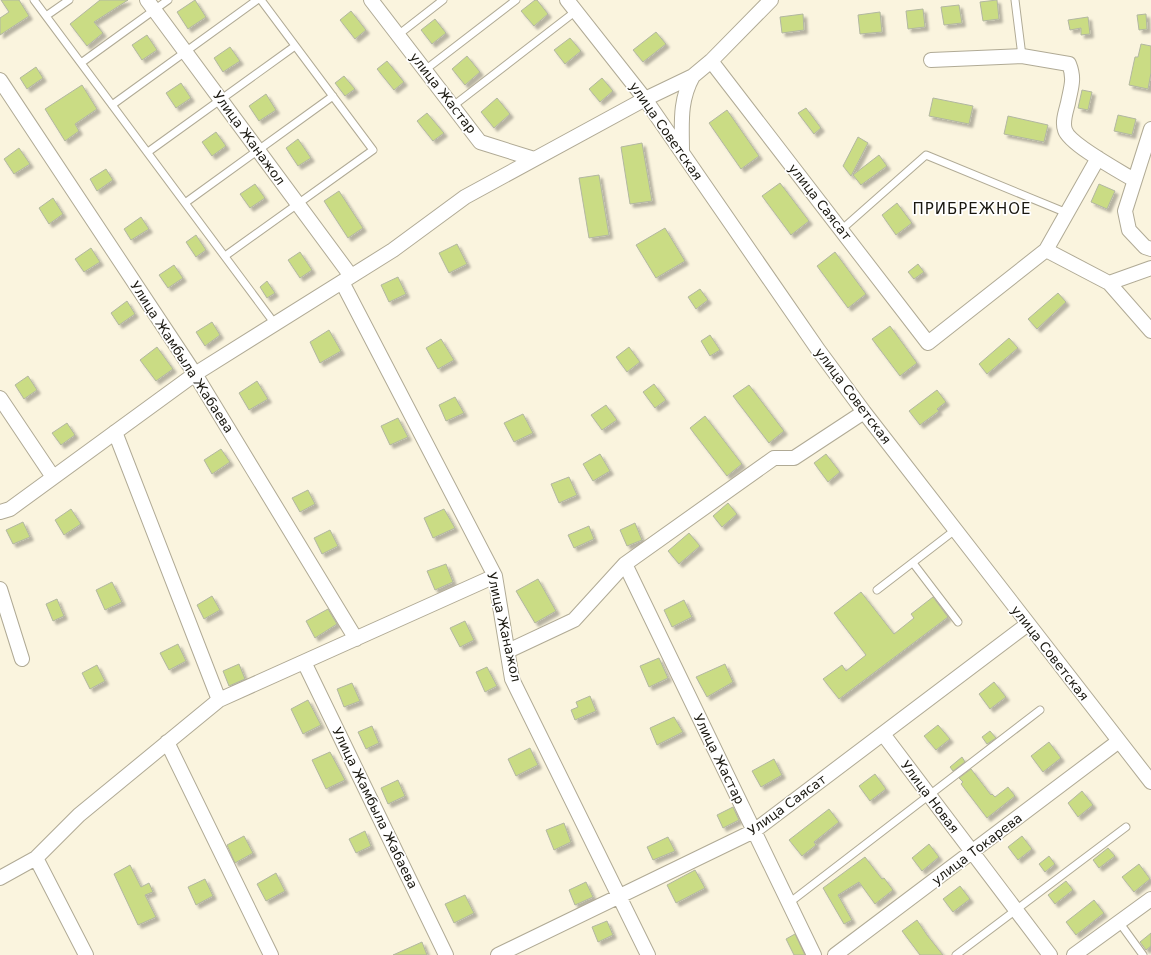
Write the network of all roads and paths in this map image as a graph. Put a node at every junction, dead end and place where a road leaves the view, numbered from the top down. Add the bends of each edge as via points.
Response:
1 (34, 0) edge
2 (69, 0) edge
3 (168, 0) edge
4 (257, 0) edge
5 (261, 0) edge
6 (372, 0) edge
7 (443, 0) edge
8 (516, 0) edge
9 (771, 0) edge
10 (1015, 0) edge
11 (151, 5) edge
12 (572, 5) edge
13 (46, 16) junction
14 (398, 35) junction
15 (295, 46) junction
16 (186, 52) junction
17 (1022, 56) junction
18 (931, 60) dead end
19 (711, 61) junction
20 (81, 63) junction
21 (425, 70) junction
22 (693, 76) junction
23 (0, 80) edge
24 (333, 96) junction
25 (645, 99) junction
26 (221, 100) junction
27 (112, 105) junction
28 (453, 106) junction
29 (1151, 129) edge
30 (258, 150) junction
31 (148, 152) junction
32 (682, 152) junction
33 (1098, 158) junction
34 (534, 159) junction
35 (1134, 180) junction
36 (185, 203) junction
37 (298, 204) junction
38 (1067, 213) junction
39 (841, 230) junction
40 (1046, 250) junction
41 (1151, 250) edge
42 (225, 256) junction
43 (1151, 268) edge
44 (346, 279) junction
45 (1109, 283) junction
46 (275, 324) junction
47 (1151, 330) edge
48 (195, 374) junction
49 (0, 398) edge
50 (864, 412) junction
51 (115, 432) junction
52 (53, 477) junction
53 (0, 512) edge
54 (955, 530) junction
55 (912, 563) junction
56 (625, 564) junction
57 (495, 576) junction
58 (0, 589) edge
59 (877, 590) dead end
60 (958, 622) dead end
61 (1028, 624) junction
62 (356, 639) junction
63 (508, 651) junction
64 (22, 659) dead end
65 (304, 662) junction
66 (219, 700) junction
67 (1040, 710) dead end
68 (883, 734) junction
69 (1119, 741) junction
70 (168, 742) junction
71 (1151, 782) edge
72 (930, 796) junction
73 (1126, 828) dead end
74 (754, 831) junction
75 (973, 853) junction
76 (36, 858) junction
77 (0, 878) edge
78 (618, 897) junction
79 (1151, 899) edge
80 (789, 903) junction
81 (1016, 910) junction
82 (1119, 922) junction
83 (86, 955) edge
84 (271, 955) edge
85 (446, 955) edge
86 (498, 955) edge
87 (648, 955) edge
88 (814, 955) edge
89 (835, 955) edge
90 (956, 955) edge
91 (1050, 955) edge
92 (1074, 955) edge
93 (1143, 955) edge

1 - 13 lane
2 - 13 lane
3 - 11 lane
4 - 16 lane
5 - 15 lane
6 - 14 street, улица Жастар
7 - 14 lane
8 - 21 lane
9 - 19 street
10 - 17 lane
11 - 16 street, Улица Жанажол
11 - 20 lane
12 - 25 street, улица Советская
12 - 28 lane
13 - 20 lane
14 - 21 street, улица Жастар
15 - 24 lane
15 - 26 lane
16 - 26 street, Улица Жанажол
16 - 27 lane
17 - 18 street
17 - 33 street via 1069,64 1073,75 1064,123 1065,131 1070,138
19 - 22 street
19 - 39 street, улица Саясат
20 - 27 lane
21 - 28 street, улица Жастар
22 - 25 street
22 - 32 street via 685,90 682,106
23 - 48 street, Улица Жамбыла Жабаева
24 - 30 lane
24 - 37 lane via 373,150
25 - 32 street, улица Советская
25 - 34 street
26 - 30 street, Улица Жанажол
26 - 31 lane
27 - 31 lane
28 - 34 street, улица Жастар via 480,142
29 - 35 street
30 - 36 lane
30 - 37 street, Улица Жанажол
31 - 36 lane
32 - 50 street, улица Советская
33 - 35 street
33 - 38 street
34 - 44 street via 465,197 393,250
35 - 41 street via 1125,211 1129,230
36 - 42 lane
37 - 42 lane
37 - 44 street, Улица Жанажол
38 - 39 lane via 926,155
38 - 40 street
39 - 40 street, улица Саясат via 928,343
40 - 45 street
42 - 46 lane
43 - 45 street
44 - 46 street
44 - 57 street, Улица Жанажол
45 - 47 street
46 - 48 street
48 - 51 street
48 - 62 street, Улица Жамбыла Жабаева
49 - 52 street
50 - 54 street, улица Советская
50 - 56 street via 794,458 774,458
51 - 52 street
51 - 66 street
52 - 53 street via 10,509
54 - 55 lane
54 - 61 street, улица Советская
55 - 59 lane
55 - 60 lane
56 - 63 street via 574,620
56 - 74 street, Улица Жастар
57 - 62 street
57 - 63 street, Улица Жанажол
58 - 64 street
61 - 68 street, Улица Саясат
61 - 69 street, улица Советская
62 - 65 street
63 - 78 street, Улица Жанажол via 512,679
65 - 66 street
65 - 85 street, Улица Жамбыла Жабаева
66 - 70 street
67 - 72 lane
68 - 72 street, Улица Новая
68 - 74 street, Улица Саясат
69 - 71 street, улица Советская
69 - 75 street, улица Токарева
70 - 76 street via 79,815
70 - 84 street
72 - 75 street, Улица Новая
72 - 80 lane
73 - 81 lane
74 - 78 street, Улица Саясат
74 - 80 street, Улица Жастар
75 - 81 street, Улица Новая
75 - 89 street, улица Токарева
76 - 77 street
76 - 83 street
78 - 86 street, Улица Саясат
78 - 87 street, Улица Жанажол
79 - 82 street
80 - 88 street, Улица Жастар
81 - 90 lane
81 - 91 street, Улица Новая
82 - 92 street
82 - 93 lane

